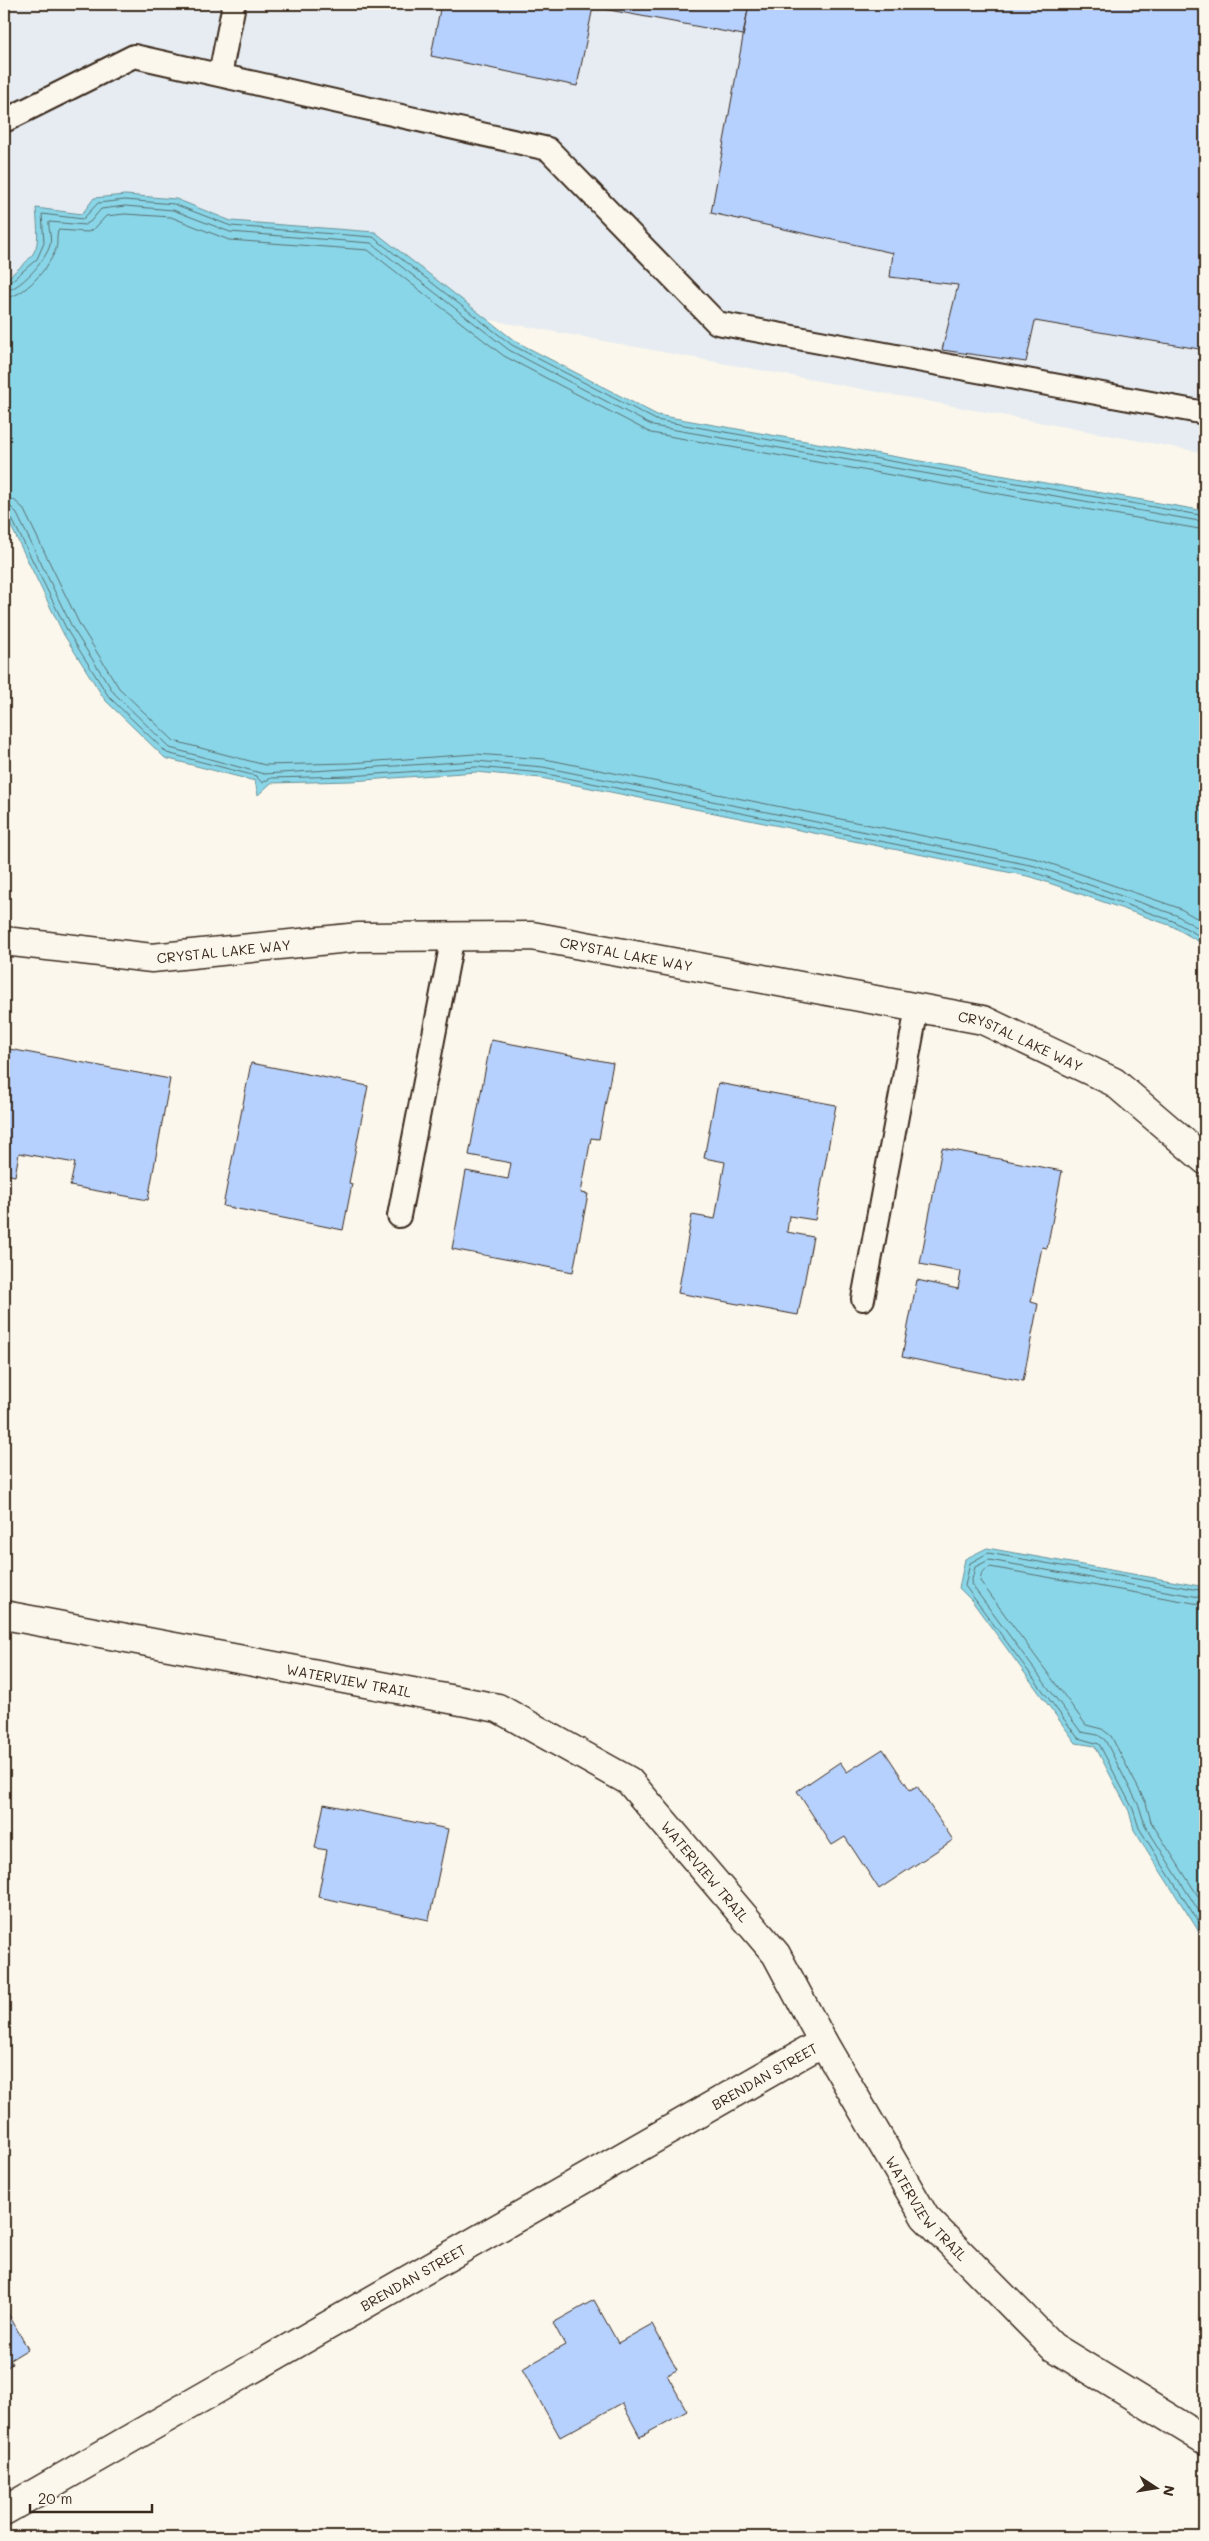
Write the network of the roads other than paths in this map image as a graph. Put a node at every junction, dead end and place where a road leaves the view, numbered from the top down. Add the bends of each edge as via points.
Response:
1 (234, 4) edge
2 (220, 75) junction
3 (4, 121) edge
4 (1205, 412) edge
5 (453, 936) junction
6 (4, 940) edge
7 (917, 1008) junction
8 (1205, 1160) edge
9 (399, 1216) dead end
10 (862, 1299) dead end
11 (4, 1615) edge
12 (823, 2042) junction
13 (1205, 2440) edge
14 (4, 2511) edge

1 - 2 lane
2 - 3 lane via 134,56
2 - 4 lane via 548,149 717,323
5 - 6 street, CRYSTAL LAKE WAY via 359,936 152,958
5 - 7 street, CRYSTAL LAKE WAY via 532,936
5 - 9 lane
7 - 8 street, CRYSTAL LAKE WAY via 983,1020 1114,1082
7 - 10 lane
11 - 12 street, WATERVIEW TRAIL via 498,1708 629,1781 776,1954
12 - 13 street, WATERVIEW TRAIL via 925,2217 1053,2347
12 - 14 street, BRENDAN STREET

